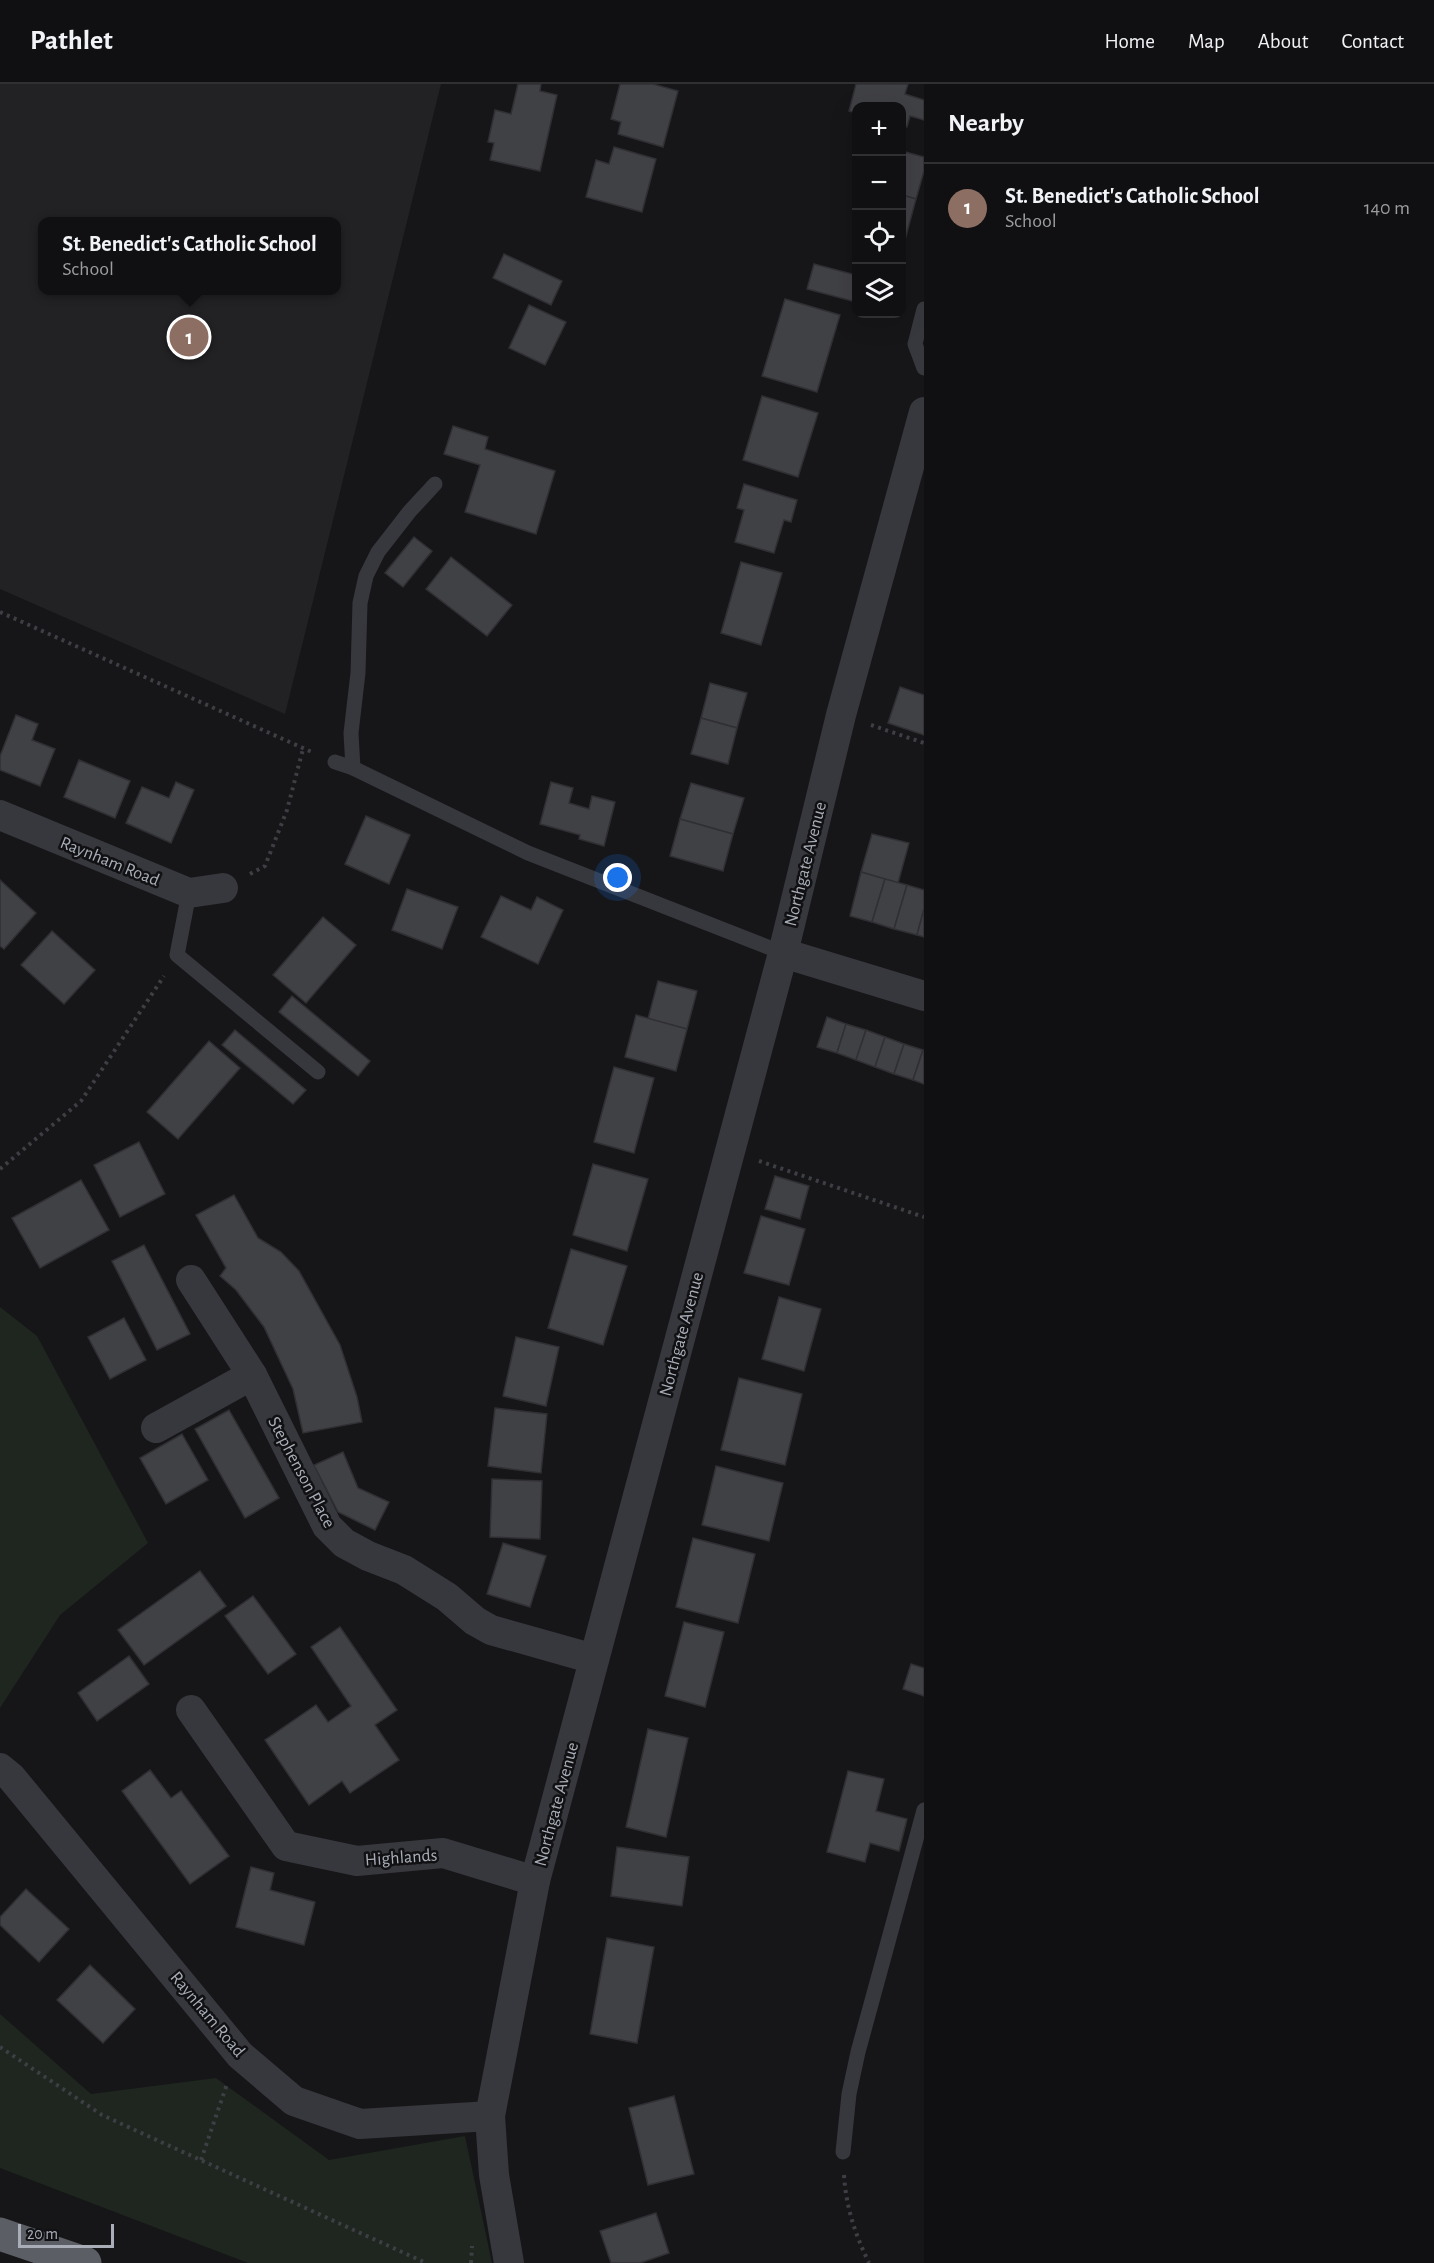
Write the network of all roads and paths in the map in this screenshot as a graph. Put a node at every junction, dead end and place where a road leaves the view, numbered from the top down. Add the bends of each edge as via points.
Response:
1 (924, 309) edge
2 (924, 368) edge
3 (924, 412) edge
4 (435, 484) dead end
5 (0, 612) edge
6 (841, 716) junction
7 (924, 743) edge
8 (335, 762) dead end
9 (353, 768) junction
10 (0, 815) edge
11 (223, 888) joint
12 (189, 893) junction
13 (783, 953) junction
14 (177, 955) junction
15 (924, 996) edge
16 (318, 1072) dead end
17 (730, 1151) junction
18 (0, 1169) edge
19 (924, 1217) edge
20 (191, 1280) dead end
21 (252, 1375) junction
22 (156, 1428) dead end
23 (594, 1659) junction
24 (191, 1710) dead end
25 (0, 1768) edge
26 (924, 1810) edge
27 (535, 1881) junction
28 (0, 2047) edge
29 (240, 2055) junction
30 (490, 2116) junction
31 (843, 2152) joint
32 (201, 2160) junction
33 (0, 2234) edge
34 (85, 2263) edge
35 (426, 2263) edge
36 (509, 2263) edge
37 (869, 2263) edge

1 - 2 lane via 915,344
3 - 6 street, Northgate Avenue
4 - 9 lane via 378,552 366,576 360,603 351,733
5 - 11 path via 303,749 287,810 265,866
6 - 7 path
6 - 13 street, Northgate Avenue
8 - 9 lane
9 - 13 lane via 528,853
10 - 12 street, Raynham Road
11 - 12 street
12 - 14 lane
13 - 15 street
13 - 17 street, Northgate Avenue
14 - 16 lane
14 - 18 path via 81,1101
17 - 19 path
17 - 23 street, Northgate Avenue
20 - 21 street, Stephenson Place
21 - 22 street
21 - 23 street, Stephenson Place via 327,1526 344,1543 404,1570 491,1629
23 - 27 street, Northgate Avenue
24 - 27 street, Highlands via 286,1846 357,1861 443,1853
25 - 29 street, Raynham Road
26 - 31 lane via 858,2052
27 - 30 street, Northgate Avenue
28 - 32 path via 102,2115
29 - 30 street, Raynham Road via 294,2101 360,2124
29 - 32 path
30 - 36 street, Northgate Avenue via 494,2175
31 - 37 path via 845,2200
32 - 35 path
33 - 34 highway

